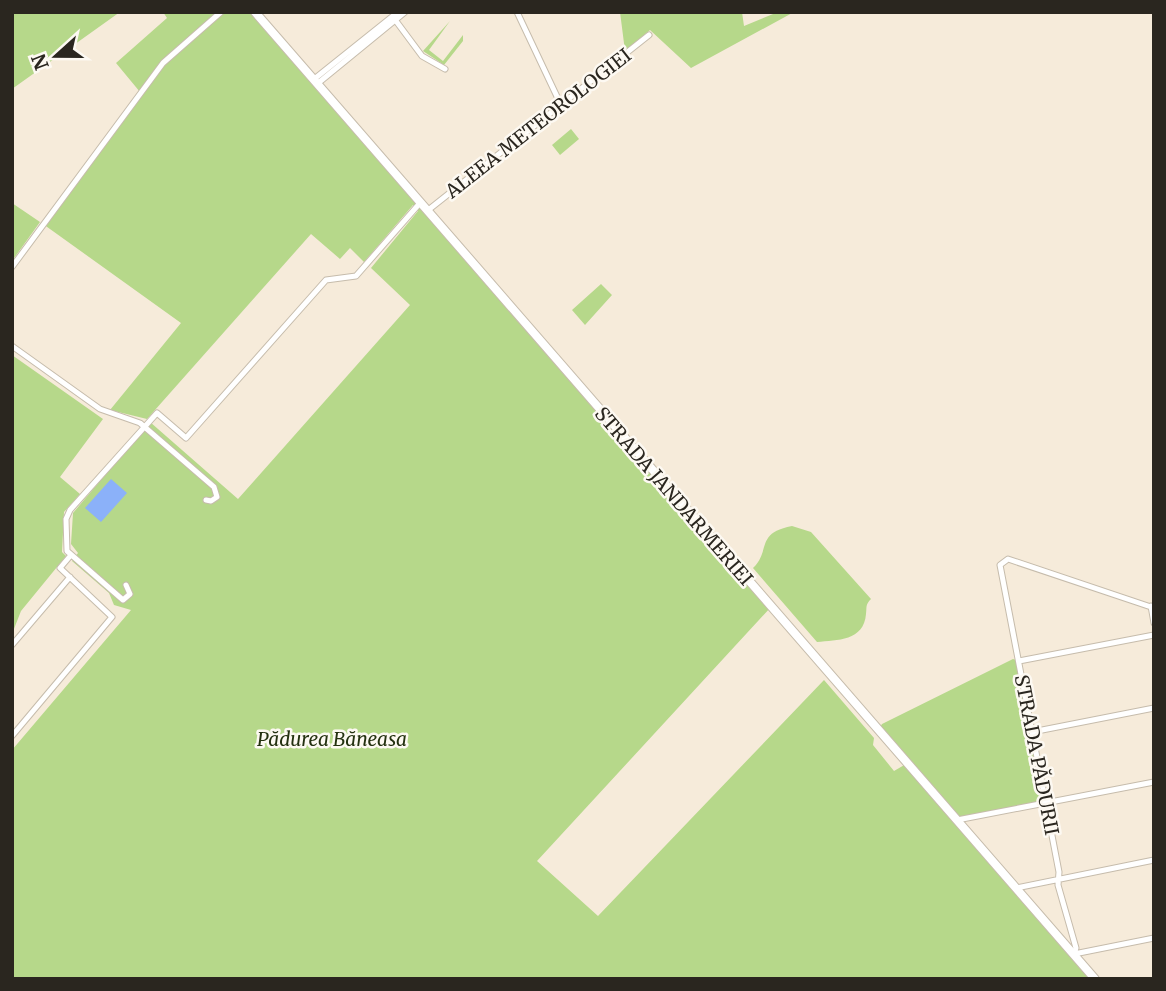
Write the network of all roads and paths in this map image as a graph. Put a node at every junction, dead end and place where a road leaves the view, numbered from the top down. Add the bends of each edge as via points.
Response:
1 (221, 12) edge
2 (255, 12) edge
3 (398, 12) edge
4 (405, 12) edge
5 (517, 12) edge
6 (396, 21) junction
7 (649, 35) dead end
8 (445, 69) dead end
9 (315, 82) junction
10 (561, 105) junction
11 (420, 203) junction
12 (427, 211) junction
13 (12, 267) edge
14 (12, 346) edge
15 (146, 427) junction
16 (206, 499) dead end
17 (71, 555) junction
18 (70, 578) junction
19 (126, 585) dead end
20 (1152, 607) edge
21 (1154, 623) edge
22 (1154, 635) edge
23 (12, 645) edge
24 (1019, 661) junction
25 (1154, 708) edge
26 (1032, 732) junction
27 (12, 736) edge
28 (1154, 782) edge
29 (1045, 803) junction
30 (957, 820) junction
31 (1154, 860) edge
32 (1059, 878) junction
33 (1016, 888) junction
34 (1154, 938) edge
35 (1074, 954) junction
36 (1095, 979) edge

1 - 13 street via 163,63
2 - 9 street, STRADA JANDARMERIEI
3 - 9 street
4 - 6 street
5 - 10 street
6 - 8 street via 422,57
6 - 9 street
7 - 10 street, ALEEA METEOROLOGIEI
9 - 11 street, STRADA JANDARMERIEI
10 - 12 street, ALEEA METEOROLOGIEI
11 - 12 street, STRADA JANDARMERIEI
11 - 15 street via 356,276 326,280 186,438 157,413
12 - 30 street, STRADA JANDARMERIEI
14 - 15 street via 100,409
15 - 16 street via 214,487 216,499
15 - 17 street via 68,513 65,547
17 - 18 street via 60,568
17 - 19 street via 123,600 130,594
18 - 23 street
18 - 27 street via 113,617
20 - 21 street
20 - 24 street, STRADA PĂDURII via 1007,559 1000,565
22 - 24 street
24 - 26 street, STRADA PĂDURII
25 - 26 street
26 - 29 street, STRADA PĂDURII
28 - 29 street
29 - 30 street
29 - 32 street, STRADA PĂDURII
30 - 33 street, STRADA JANDARMERIEI
31 - 32 street
32 - 33 street
32 - 35 street, STRADA PĂDURII
33 - 35 street, STRADA JANDARMERIEI
34 - 35 street
35 - 36 street, STRADA JANDARMERIEI

